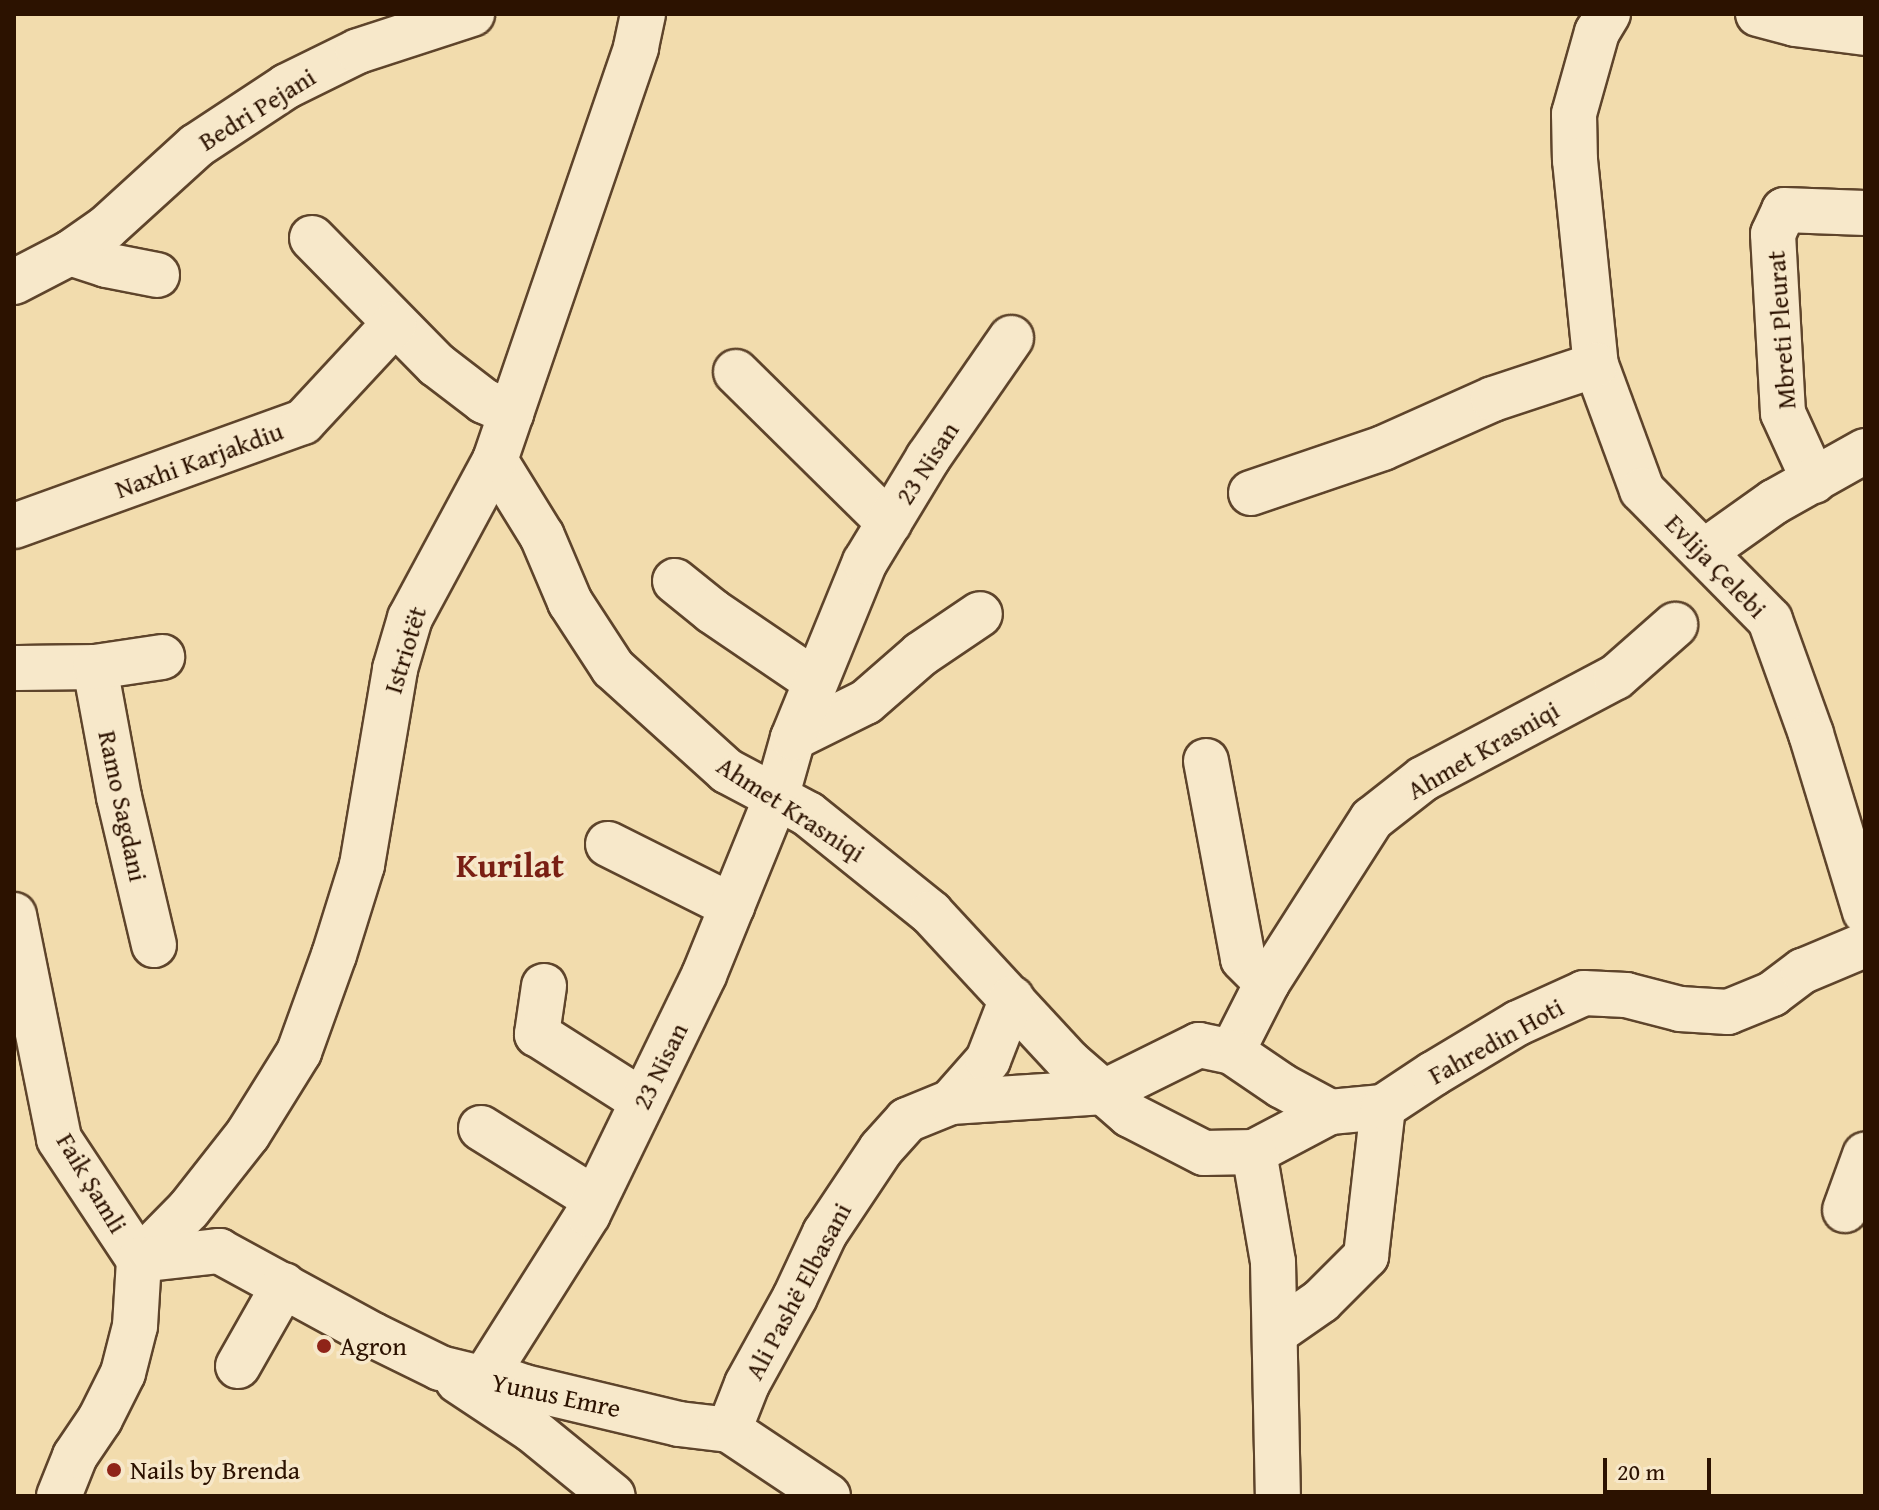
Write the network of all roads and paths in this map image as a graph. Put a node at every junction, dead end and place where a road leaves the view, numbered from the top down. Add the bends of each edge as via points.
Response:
1 (472, 14) edge
2 (643, 14) edge
3 (1608, 14) edge
4 (1758, 14) edge
5 (1865, 33) edge
6 (1865, 213) edge
7 (312, 238) dead end
8 (70, 253) junction
9 (157, 275) dead end
10 (14, 282) edge
11 (394, 324) junction
12 (1011, 338) dead end
13 (1596, 365) junction
14 (736, 372) dead end
15 (511, 413) junction
16 (1865, 451) edge
17 (495, 460) junction
18 (1814, 481) junction
19 (1251, 493) dead end
20 (889, 523) junction
21 (14, 526) edge
22 (1705, 551) junction
23 (675, 581) dead end
24 (980, 614) dead end
25 (1675, 625) dead end
26 (162, 657) dead end
27 (95, 667) junction
28 (14, 668) edge
29 (815, 681) junction
30 (793, 738) junction
31 (1206, 761) dead end
32 (776, 798) junction
33 (608, 844) dead end
34 (732, 906) junction
35 (1865, 912) edge
36 (14, 915) edge
37 (154, 945) dead end
38 (1865, 945) edge
39 (1267, 983) junction
40 (544, 986) dead end
41 (1012, 998) junction
42 (1232, 1052) junction
43 (1104, 1092) junction
44 (642, 1101) junction
45 (951, 1102) junction
46 (1383, 1107) junction
47 (1330, 1112) junction
48 (481, 1128) dead end
49 (1254, 1152) junction
50 (1865, 1155) edge
51 (595, 1199) junction
52 (1845, 1210) dead end
53 (139, 1260) junction
54 (284, 1285) junction
55 (1275, 1350) junction
56 (238, 1366) dead end
57 (440, 1368) junction
58 (487, 1374) junction
59 (729, 1430) junction
60 (59, 1495) edge
61 (613, 1496) edge
62 (828, 1496) edge
63 (1278, 1496) edge

1 - 8 street, Bedri Pejani via 358,51 287,86 196,146 106,228
2 - 15 street, Istriotët
3 - 13 street, Evlija Çelebi via 1597,32 1574,114
4 - 5 street
6 - 18 street, Mbreti Pleurat via 1784,210 1773,234 1783,413
7 - 11 street
8 - 9 street
8 - 10 street, Bedri Pejani
11 - 15 street via 484,401
11 - 21 street, Naxhi Karjakdiu via 303,422
12 - 20 street, 23 Nisan
13 - 19 street
13 - 22 street, Evlija Çelebi via 1642,490
14 - 20 street
15 - 17 street, Istriotët
16 - 18 street
17 - 32 street, Ahmet Krasniqi via 542,536 570,602 613,668 727,771
17 - 53 street, Istriotët via 410,618 395,669 362,865 299,1052 248,1134 189,1209
18 - 22 street
20 - 29 street, 23 Nisan via 865,562
22 - 35 street, Evlija Çelebi via 1770,620 1807,719
23 - 29 street
24 - 30 street via 921,654 866,702
25 - 39 street, Ahmet Krasniqi via 1616,677 1423,779 1372,819
26 - 27 street
27 - 28 street
27 - 37 street, Ramo Sagdani
29 - 30 street, 23 Nisan
30 - 32 street, 23 Nisan
31 - 39 street via 1243,959
32 - 34 street, 23 Nisan
32 - 41 street, Ahmet Krasniqi via 808,814 884,873 931,913
33 - 34 street
34 - 44 street, 23 Nisan
36 - 53 street, Faik Şamli via 59,1139
38 - 46 street, Fahredin Hoti via 1728,1012 1584,993 1518,1023
39 - 42 street, Ahmet Krasniqi
40 - 44 street via 537,1034
41 - 43 street, Ahmet Krasniqi via 1069,1062
41 - 45 street, Ali Pashë Elbasani via 988,1060
42 - 43 street via 1199,1045
42 - 47 street
43 - 45 street, Ali Pashë Elbasani
43 - 49 street via 1130,1115 1204,1153
44 - 51 street, 23 Nisan
45 - 59 street, Ali Pashë Elbasani via 907,1120 881,1149 825,1233
46 - 47 street
46 - 55 street via 1366,1256
47 - 49 street
48 - 51 street
49 - 55 street via 1273,1262
50 - 52 street
51 - 58 street, 23 Nisan
53 - 54 street, Yunus Emre via 219,1251
53 - 60 street via 135,1326 123,1373
54 - 56 street
54 - 57 street, Yunus Emre
55 - 63 street
57 - 58 street, Yunus Emre via 480,1378
57 - 61 street via 532,1430
58 - 59 street, Yunus Emre via 679,1424
59 - 62 street, Yunus Emre

